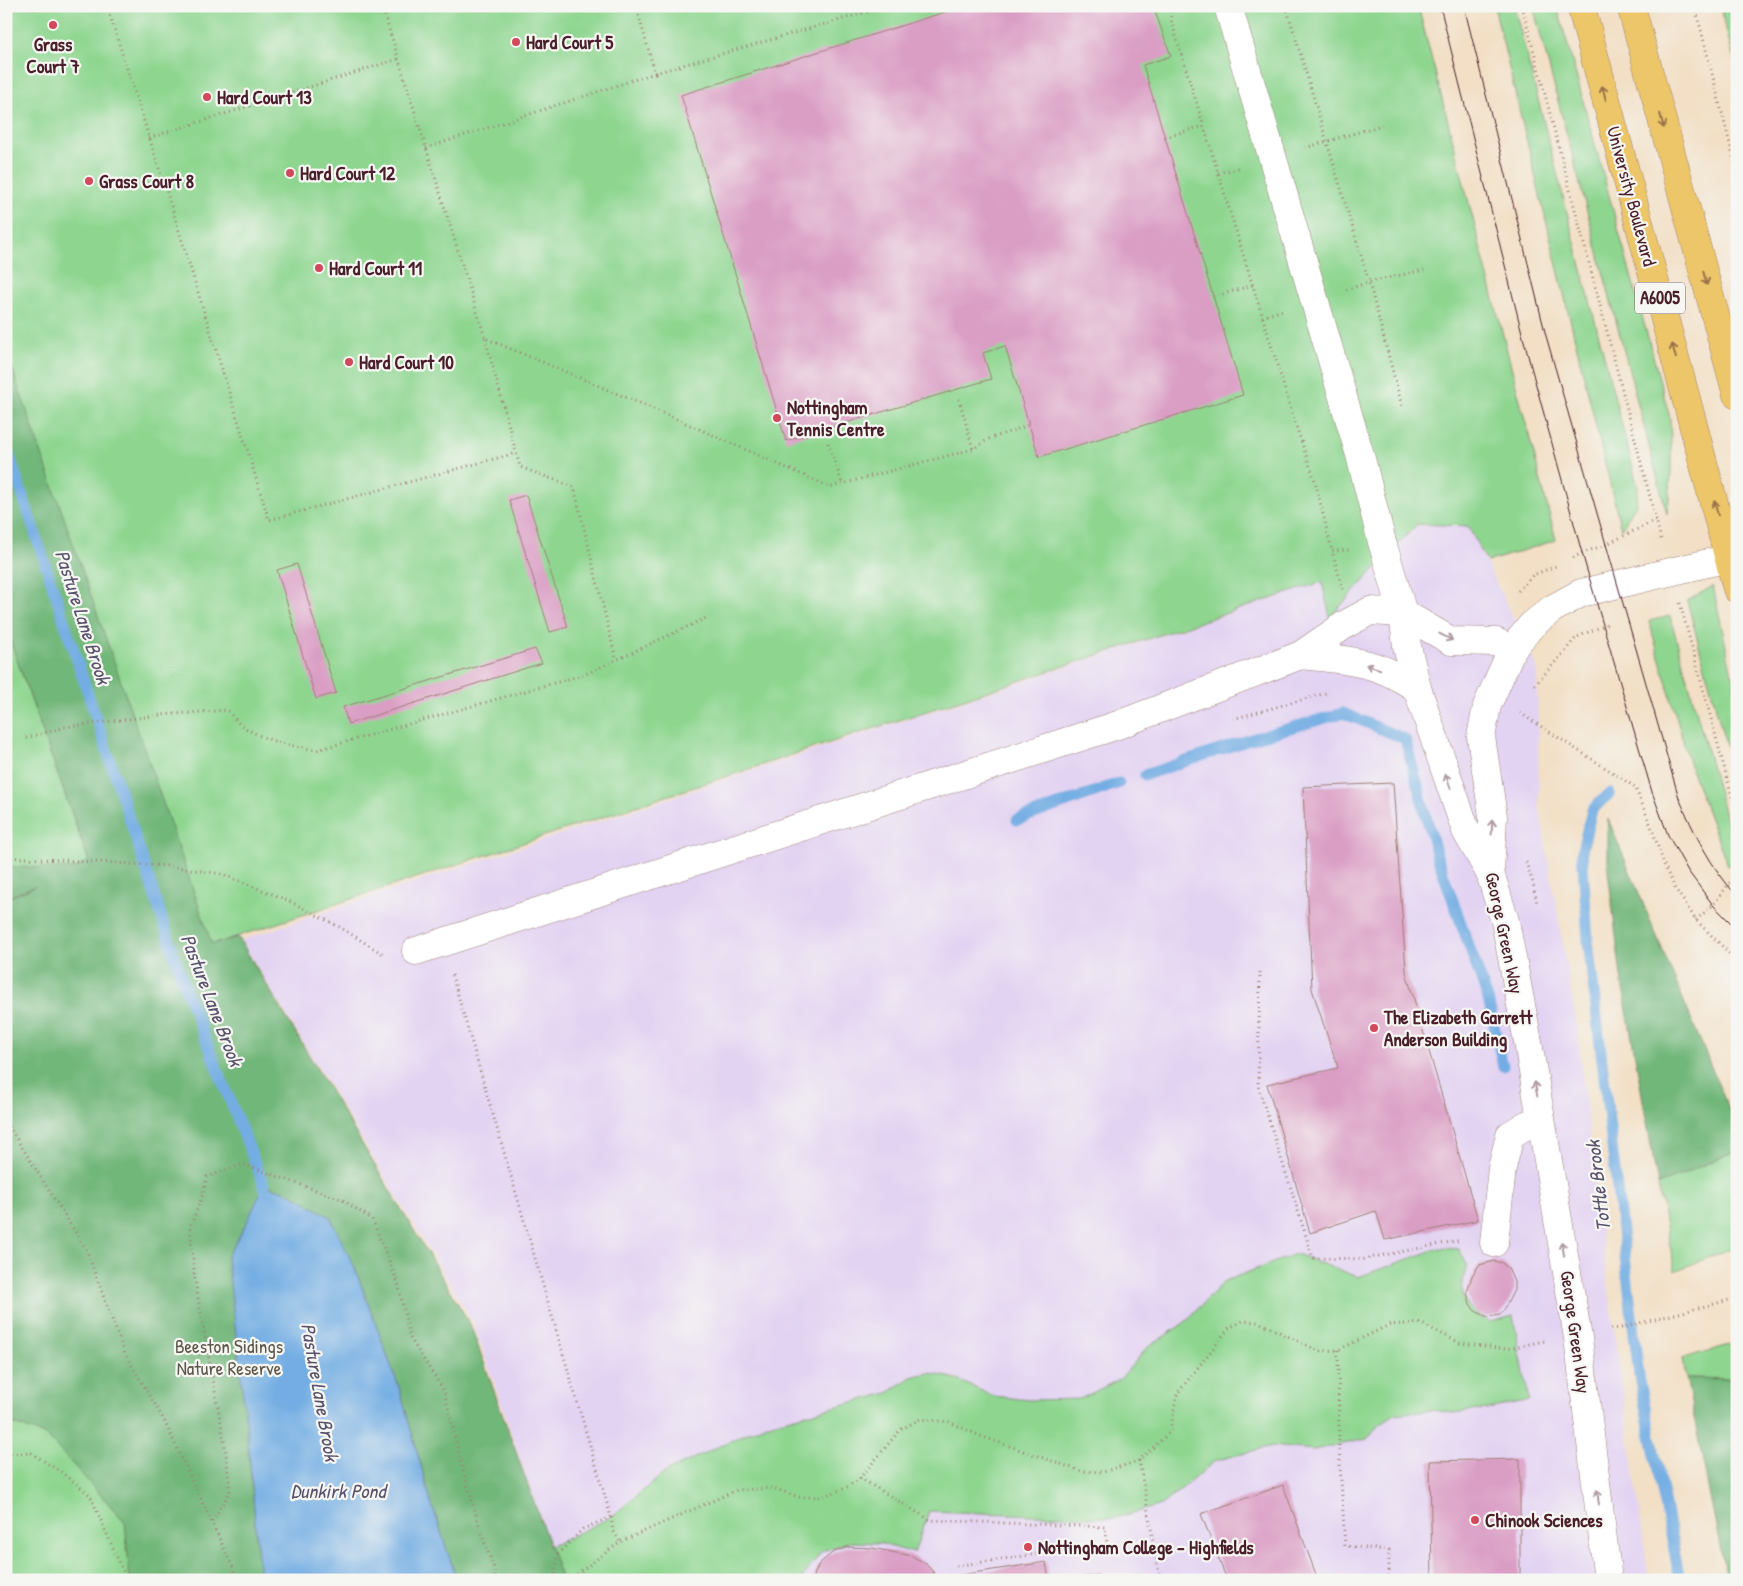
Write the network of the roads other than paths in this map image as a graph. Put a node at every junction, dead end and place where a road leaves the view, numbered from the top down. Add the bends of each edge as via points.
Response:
1 (1228, 6) edge
2 (1581, 6) edge
3 (1631, 6) edge
4 (1737, 395) edge
5 (1733, 557) edge
6 (1737, 589) edge
7 (1404, 613) junction
8 (1512, 649) junction
9 (1301, 655) junction
10 (1417, 688) junction
11 (1490, 873) junction
12 (416, 951) dead end
13 (1541, 1122) junction
14 (1494, 1243) dead end
15 (1608, 1580) edge

1 - 7 street
5 -> 2 main road, University Boulevard / A6005
3 -> 4 main road, A6005
5 - 6 main road, University Boulevard / A6005
5 - 8 street, George Green Way via 1581,593 1532,625
7 -> 8 street via 1452,641 1496,642
7 - 9 street via 1370,611
7 - 10 street via 1406,646
11 -> 8 street, George Green Way via 1493,816 1481,737 1487,706
10 -> 9 street via 1374,666
9 - 12 street via 1115,726
11 -> 10 street via 1466,831
13 -> 11 street, George Green Way via 1505,921
13 - 14 street via 1528,1124 1510,1135 1502,1168
15 -> 13 street, George Green Way via 1578,1338

